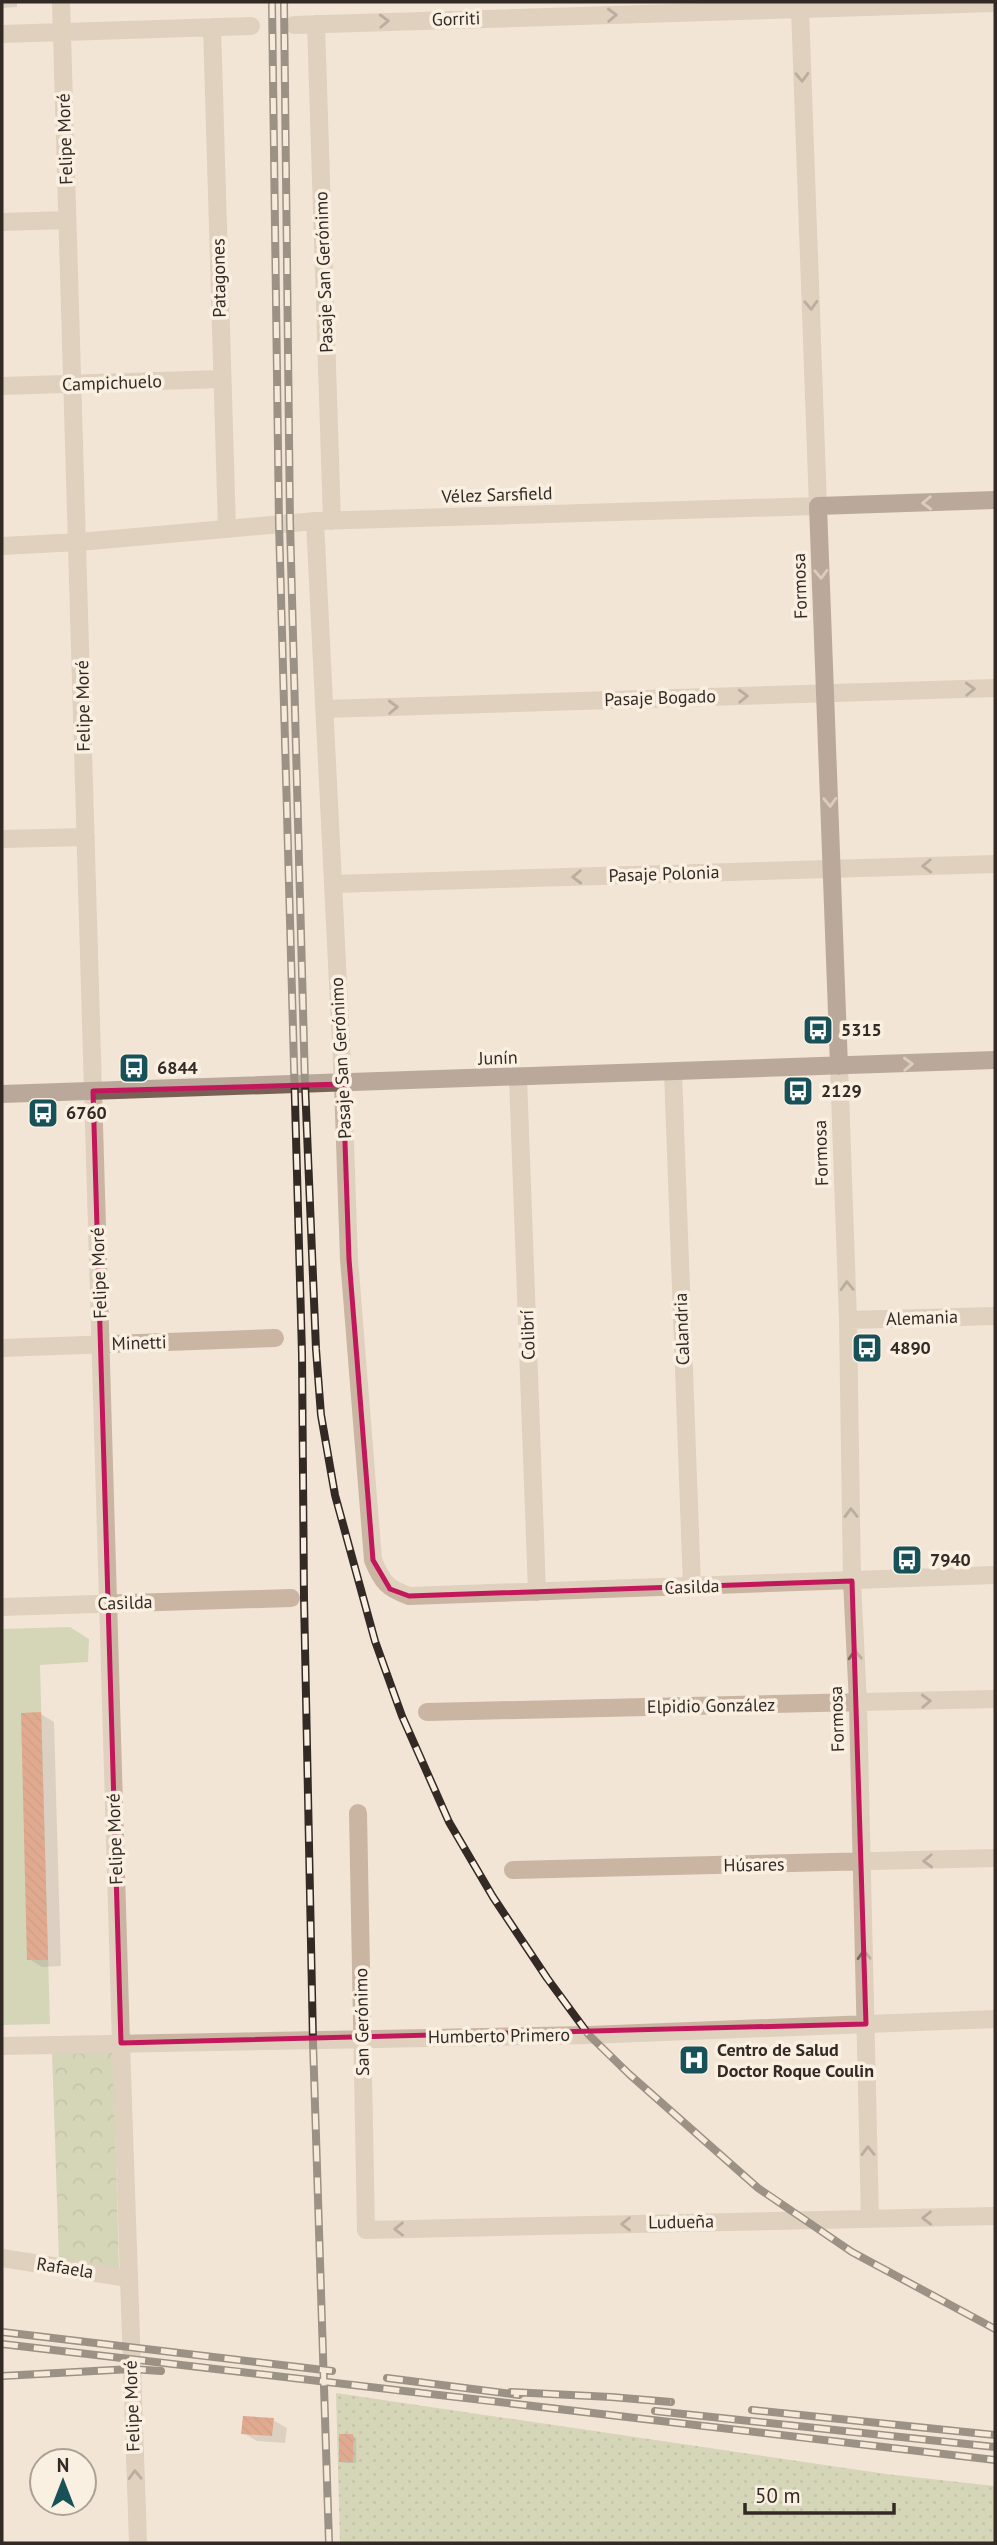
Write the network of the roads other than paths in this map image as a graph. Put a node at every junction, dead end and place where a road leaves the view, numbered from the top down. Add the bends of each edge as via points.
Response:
1 (61, 2) edge
2 (995, 3) edge
3 (880, 4) edge
4 (801, 5) edge
5 (294, 24) dead end
6 (316, 24) junction
7 (251, 26) dead end
8 (212, 27) junction
9 (62, 32) junction
10 (2, 34) edge
11 (67, 220) junction
12 (2, 222) edge
13 (221, 379) junction
14 (72, 384) junction
15 (2, 386) edge
16 (995, 500) edge
17 (818, 506) junction
18 (324, 521) junction
19 (227, 528) junction
20 (79, 542) junction
21 (2, 546) edge
22 (995, 688) edge
23 (826, 693) junction
24 (324, 709) junction
25 (86, 837) junction
26 (2, 839) edge
27 (995, 864) edge
28 (832, 869) junction
29 (333, 884) junction
30 (995, 1060) edge
31 (839, 1066) junction
32 (673, 1072) junction
33 (519, 1078) junction
34 (343, 1084) junction
35 (93, 1091) junction
36 (2, 1094) edge
37 (995, 1315) edge
38 (848, 1320) junction
39 (275, 1338) dead end
40 (101, 1345) junction
41 (2, 1348) edge
42 (995, 1575) edge
43 (852, 1581) junction
44 (692, 1587) junction
45 (390, 1589) joint
46 (537, 1592) junction
47 (291, 1598) dead end
48 (108, 1603) junction
49 (2, 1607) edge
50 (995, 1699) edge
51 (858, 1703) junction
52 (427, 1712) dead end
53 (358, 1813) dead end
54 (995, 1858) edge
55 (860, 1863) junction
56 (513, 1870) dead end
57 (995, 2019) edge
58 (866, 2024) junction
59 (362, 2039) junction
60 (121, 2043) junction
61 (2, 2046) edge
62 (995, 2216) edge
63 (870, 2219) junction
64 (366, 2230) joint
65 (2, 2258) edge
66 (128, 2278) junction
67 (138, 2543) edge

1 - 9 street, Felipe Moré
2 - 3 street, Gorriti
3 - 4 street, Gorriti
6 -> 4 street, Gorriti
4 -> 17 street, Formosa
5 - 6 street, Gorriti
6 - 18 street, Pasaje San Gerónimo
7 - 8 street
8 - 9 street
8 - 13 street, Patagones
9 - 10 street
9 - 11 street, Felipe Moré
11 - 12 street
11 - 14 street, Felipe Moré
13 - 14 street, Campichuelo
13 - 19 street, Patagones
14 - 15 street, Campichuelo
14 - 20 street, Felipe Moré
16 -> 17 main road, Vélez Sarsfield
17 - 18 street, Vélez Sarsfield
17 -> 23 main road, Formosa
18 - 19 street, Vélez Sarsfield
18 - 24 street, Pasaje San Gerónimo
19 - 20 street, Vélez Sarsfield
20 - 21 street, Vélez Sarsfield
20 - 25 street, Felipe Moré
23 -> 22 street, Pasaje Bogado
24 -> 23 street, Pasaje Bogado
23 -> 28 main road, Formosa
24 - 29 street, Pasaje San Gerónimo
25 - 26 street
25 - 35 street, Felipe Moré
27 -> 28 street, Pasaje Polonia
28 -> 29 street, Pasaje Polonia
28 - 31 main road, Formosa
29 - 34 street, Pasaje San Gerónimo
31 -> 30 main road, Junín
31 - 32 main road, Junín
38 -> 31 street, Formosa
32 - 33 main road, Junín
32 - 44 street, Calandria
33 - 34 main road, Junín
33 - 46 street, Colibrí
34 - 35 main road, Junín
34 - 45 street, Pasaje San Gerónimo via 349,1259 373,1560
35 - 36 main road, Junín
35 - 40 street, Felipe Moré
37 - 38 street, Alemania
43 -> 38 street, Formosa
39 - 40 street, Minetti
40 - 41 street, Minetti
40 - 48 street, Felipe Moré
42 - 43 street, Casilda
43 - 44 street, Casilda
51 -> 43 street, Formosa
44 - 46 street, Casilda
45 - 46 street, Casilda via 409,1596
47 - 48 street, Casilda
48 - 49 street, Casilda
48 - 60 street, Felipe Moré
51 -> 50 street, Elpidio González
51 - 52 street, Elpidio González
51 - 55 street, Formosa
53 - 59 street, San Gerónimo
54 -> 55 street, Húsares
55 - 56 street, Húsares
58 -> 55 street, Formosa
57 - 58 street, Humberto Primero
58 - 59 street, Humberto Primero
63 -> 58 street, Formosa
59 - 60 street, Humberto Primero
59 - 64 street, San Gerónimo
60 - 61 street, Humberto Primero
60 - 66 street, Felipe Moré
62 -> 63 street, Ludueña
63 -> 64 street, Ludueña
65 - 66 street, Rafaela
67 -> 66 street, Felipe Moré

